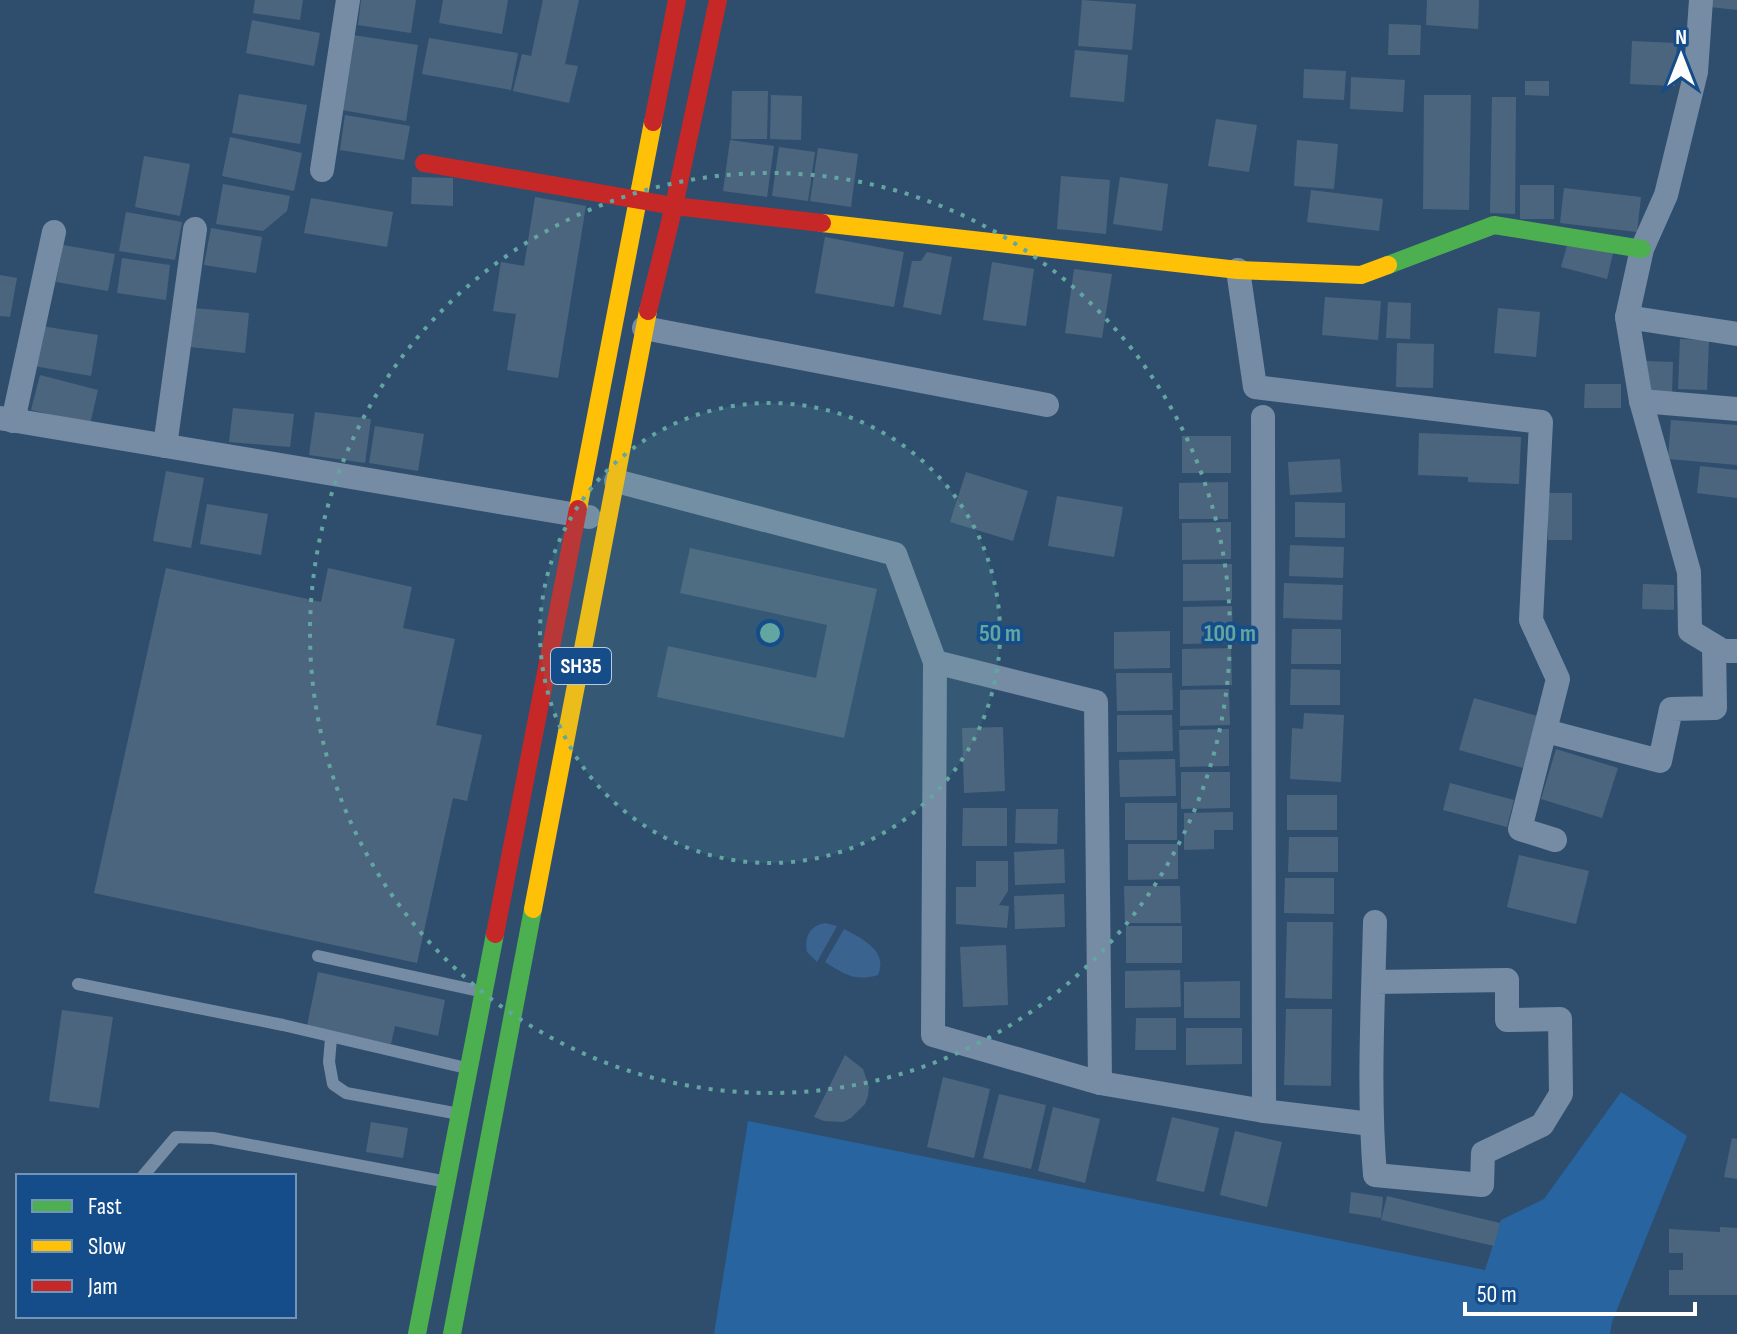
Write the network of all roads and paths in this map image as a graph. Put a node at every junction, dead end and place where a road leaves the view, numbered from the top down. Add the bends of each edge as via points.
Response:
1 (348, 0) edge
2 (677, 0) edge
3 (718, 0) edge
4 (1701, 0) edge
5 (424, 163) dead end
6 (322, 170) dead end
7 (639, 199) junction
8 (674, 206) junction
9 (195, 229) dead end
10 (54, 232) dead end
11 (1642, 249) junction
12 (1238, 270) junction
13 (1627, 317) junction
14 (644, 328) junction
15 (1737, 334) edge
16 (1641, 401) junction
17 (1047, 405) dead end
18 (1737, 409) edge
19 (1263, 417) dead end
20 (7, 419) edge
21 (165, 446) junction
22 (616, 481) junction
23 (576, 514) junction
24 (609, 520) junction
25 (1726, 648) edge
26 (935, 662) junction
27 (1546, 731) junction
28 (1555, 840) dead end
29 (1375, 922) dead end
30 (318, 956) dead end
31 (1374, 982) junction
32 (78, 984) dead end
33 (484, 992) junction
34 (331, 1038) junction
35 (469, 1069) junction
36 (1100, 1083) junction
37 (1264, 1111) junction
38 (460, 1114) junction
39 (1371, 1124) junction
40 (145, 1174) edge
41 (447, 1182) junction
42 (417, 1334) edge
43 (452, 1334) edge

1 - 6 street
2 - 7 main road, SH35
3 - 8 main road, SH35
4 - 11 street via 1696,72 1666,195
5 - 7 main road
7 - 8 main road
7 - 23 main road, SH35
8 - 12 main road
8 - 14 main road, SH35
9 - 21 street
10 - 20 street
11 - 12 main road via 1494,225 1361,275
11 - 13 street
12 - 27 street via 1255,387 1541,422 1531,620 1558,679
13 - 15 street
13 - 16 street
14 - 17 street
14 - 22 main road, SH35
16 - 18 street
16 - 25 street via 1689,572 1690,631
19 - 37 street
20 - 21 street
21 - 23 street
22 - 24 main road, SH35
22 - 26 street via 895,554
23 - 24 street
23 - 33 main road, SH35
24 - 43 main road, SH35
25 - 27 street via 1715,708 1671,709 1660,761
26 - 36 street via 933,1035
26 - 36 street via 1096,702
27 - 28 street via 1520,829
29 - 31 street
30 - 33 lane
31 - 39 street
31 - 39 street via 1507,980 1507,1020 1560,1019 1561,1094 1542,1125 1483,1153 1482,1185 1375,1175
32 - 34 lane
33 - 35 main road, SH35
34 - 35 lane
34 - 38 lane via 333,1084 346,1093
35 - 38 main road, SH35
36 - 37 street
37 - 39 street
38 - 41 main road, SH35
40 - 41 lane via 176,1137 213,1138
41 - 42 main road, SH35

